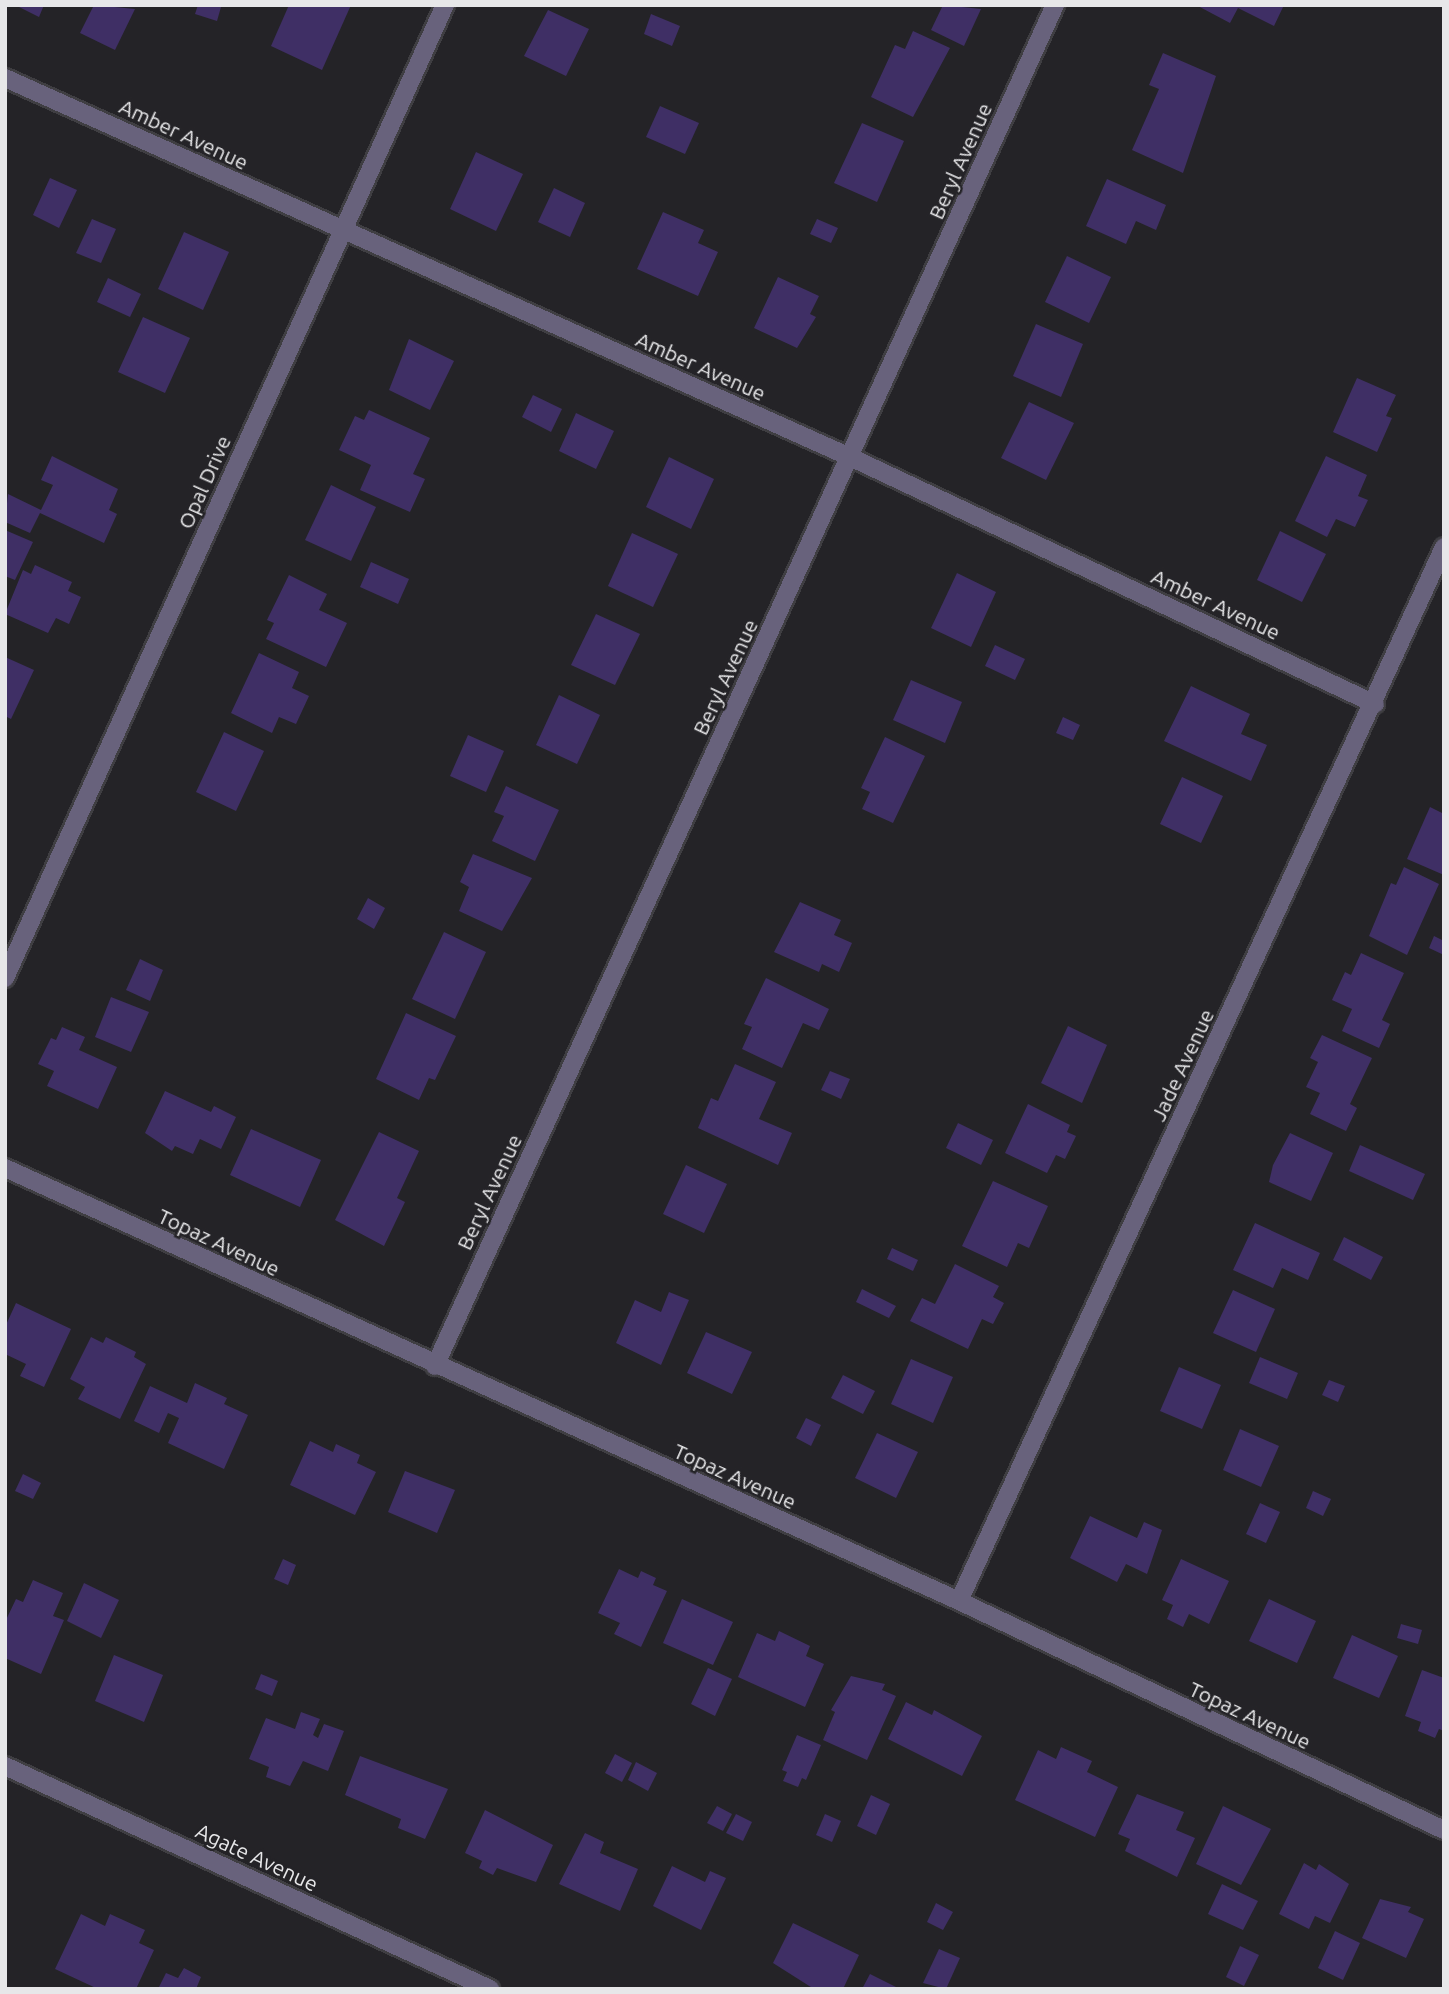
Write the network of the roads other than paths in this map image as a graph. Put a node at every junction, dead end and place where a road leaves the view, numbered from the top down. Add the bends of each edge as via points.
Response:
1 (446, 5) edge
2 (1055, 5) edge
3 (5, 78) edge
4 (342, 231) junction
5 (850, 457) junction
6 (1444, 547) edge
7 (1374, 704) junction
8 (5, 978) edge
9 (5, 1168) edge
10 (435, 1366) junction
11 (959, 1601) junction
12 (5, 1766) edge
13 (1444, 1830) edge
14 (490, 1989) edge

1 - 4 street, Opal Drive
2 - 5 street, Beryl Avenue
3 - 4 street, Amber Avenue
4 - 5 street, Amber Avenue
4 - 8 street, Opal Drive
5 - 7 street, Amber Avenue
5 - 10 street, Beryl Avenue
6 - 7 street, Jade Avenue
7 - 11 street, Jade Avenue
9 - 10 street, Topaz Avenue
10 - 11 street, Topaz Avenue
11 - 13 street, Topaz Avenue
12 - 14 street, Agate Avenue

